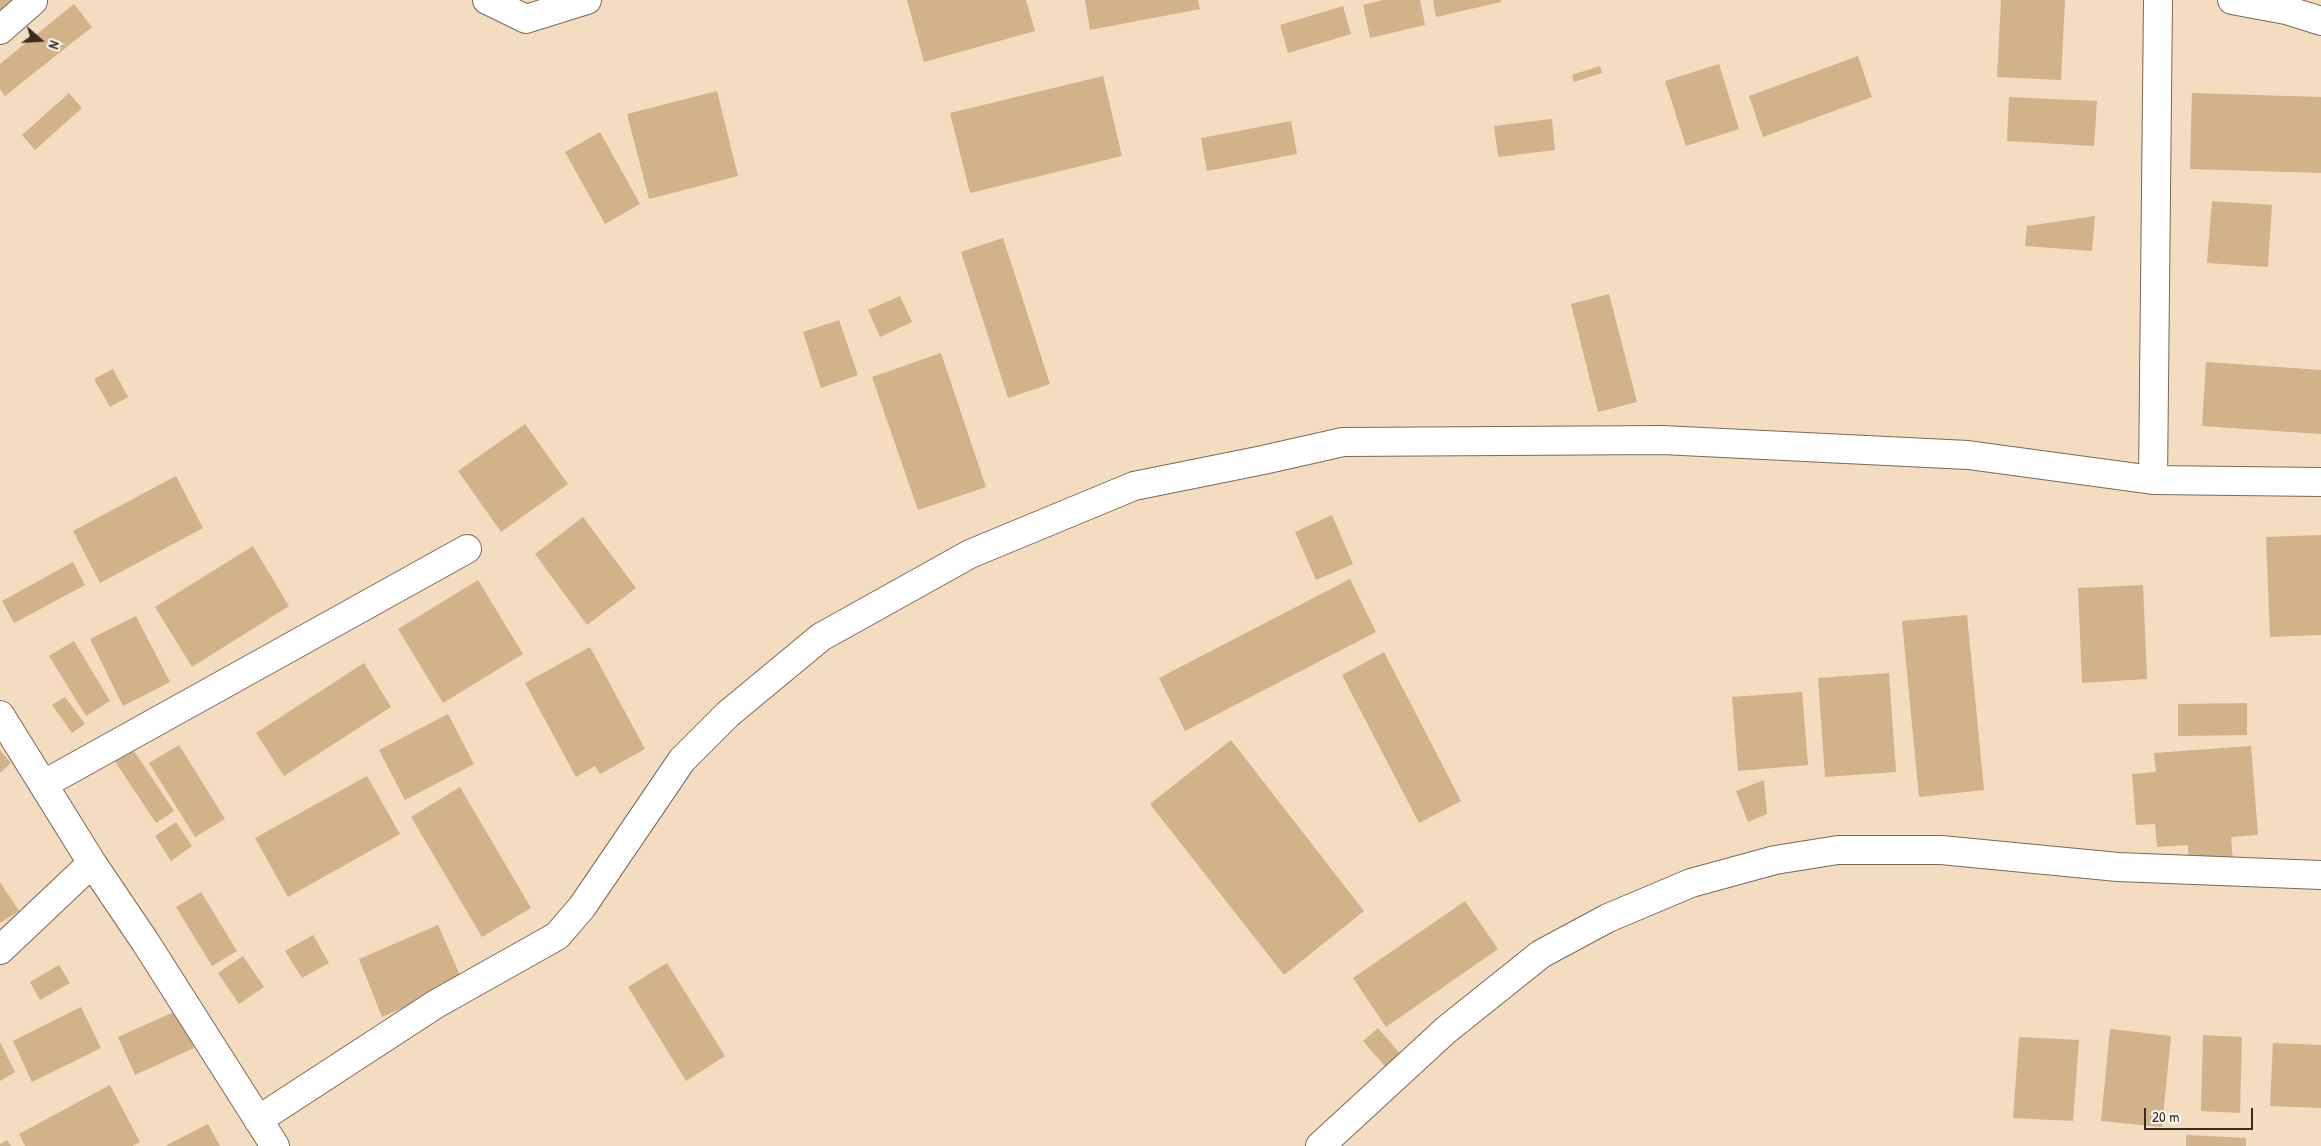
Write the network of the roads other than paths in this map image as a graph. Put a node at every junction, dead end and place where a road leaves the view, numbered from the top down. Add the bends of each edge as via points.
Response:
1 (487, 0) edge
2 (587, 0) edge
3 (2158, 0) edge
4 (2232, 0) edge
5 (33, 1) edge
6 (2321, 21) edge
7 (0, 30) edge
8 (2153, 480) junction
9 (2321, 482) edge
10 (467, 549) dead end
11 (0, 715) edge
12 (44, 784) junction
13 (92, 863) junction
14 (2321, 875) edge
15 (0, 950) edge
16 (258, 1120) junction
17 (275, 1146) edge
18 (1320, 1146) edge

1 - 2 street via 526,19
3 - 8 street
4 - 6 street via 2286,10
5 - 7 street
8 - 9 street
8 - 16 street via 1968,455 1662,440 1343,442 1134,486 970,554 821,637 728,714 682,760 582,907 556,936 436,1004
10 - 12 street
11 - 12 street
12 - 13 street
13 - 15 street
13 - 16 street
14 - 18 street via 2118,867 1941,850 1838,850 1775,860 1690,883 1608,918 1542,954 1446,1030
16 - 17 street

